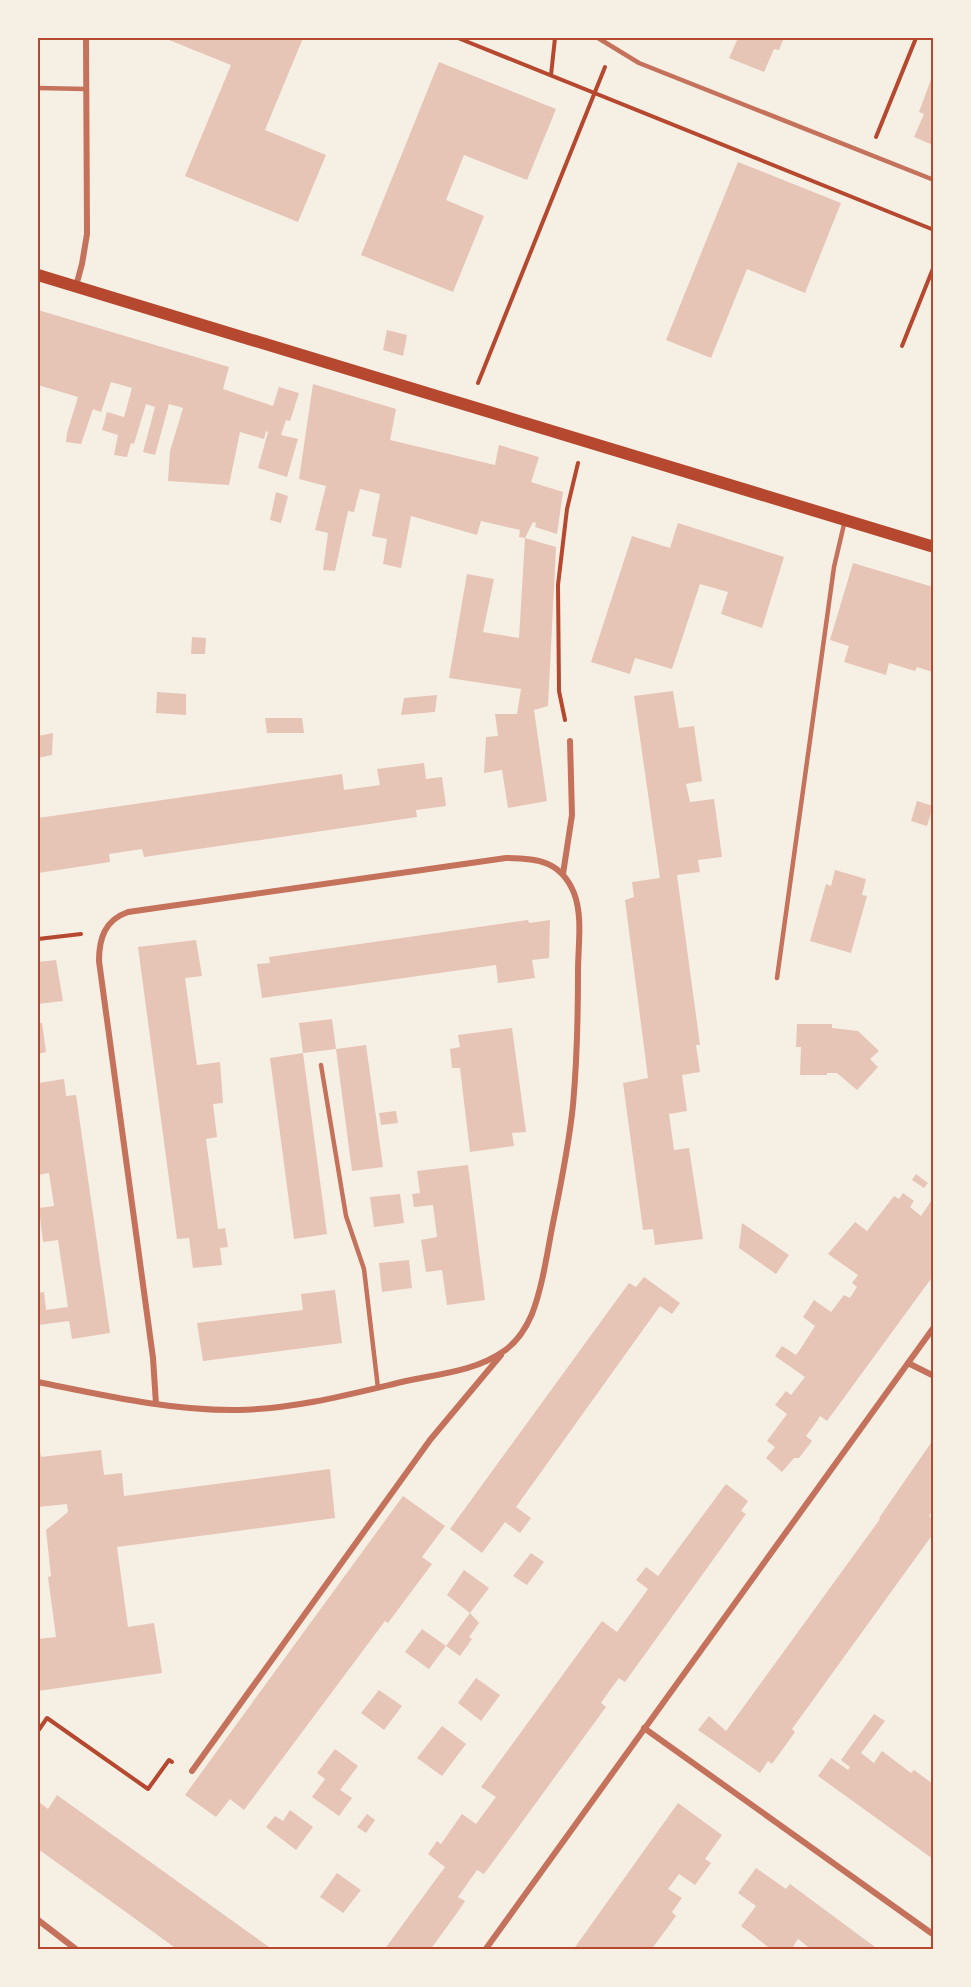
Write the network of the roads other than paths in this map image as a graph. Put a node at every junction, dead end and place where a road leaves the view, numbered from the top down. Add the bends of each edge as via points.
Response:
1 (86, 38) edge
2 (598, 38) edge
3 (38, 88) edge
4 (86, 89) junction
5 (933, 180) edge
6 (38, 275) edge
7 (76, 286) junction
8 (845, 520) junction
9 (933, 547) edge
10 (570, 741) road end
11 (563, 874) junction
12 (777, 978) dead end
13 (321, 1065) dead end
14 (933, 1327) edge
15 (505, 1350) junction
16 (908, 1363) junction
17 (933, 1376) edge
18 (38, 1382) edge
19 (378, 1388) junction
20 (156, 1404) junction
21 (644, 1728) junction
22 (192, 1771) road end
23 (38, 1920) edge
24 (933, 1935) edge
25 (77, 1950) edge
26 (485, 1950) edge

1 - 4 street
2 - 5 lane via 644,66
3 - 4 lane
4 - 7 street via 87,234
6 - 7 main road
7 - 8 main road
8 - 9 main road
8 - 12 lane via 834,567
10 - 11 street via 572,815
11 - 15 street via 574,894 578,916 578,1025 572,1115 541,1285 532,1315 520,1336
11 - 20 street via 539,860 506,858 128,912 116,916 102,934 99,961
13 - 19 lane via 346,1216 364,1269
14 - 16 street
15 - 19 street via 479,1365
15 - 22 street via 430,1440
16 - 17 street
16 - 21 street
18 - 20 street
19 - 20 street via 301,1404 237,1410
21 - 24 street
21 - 26 street
23 - 25 street

